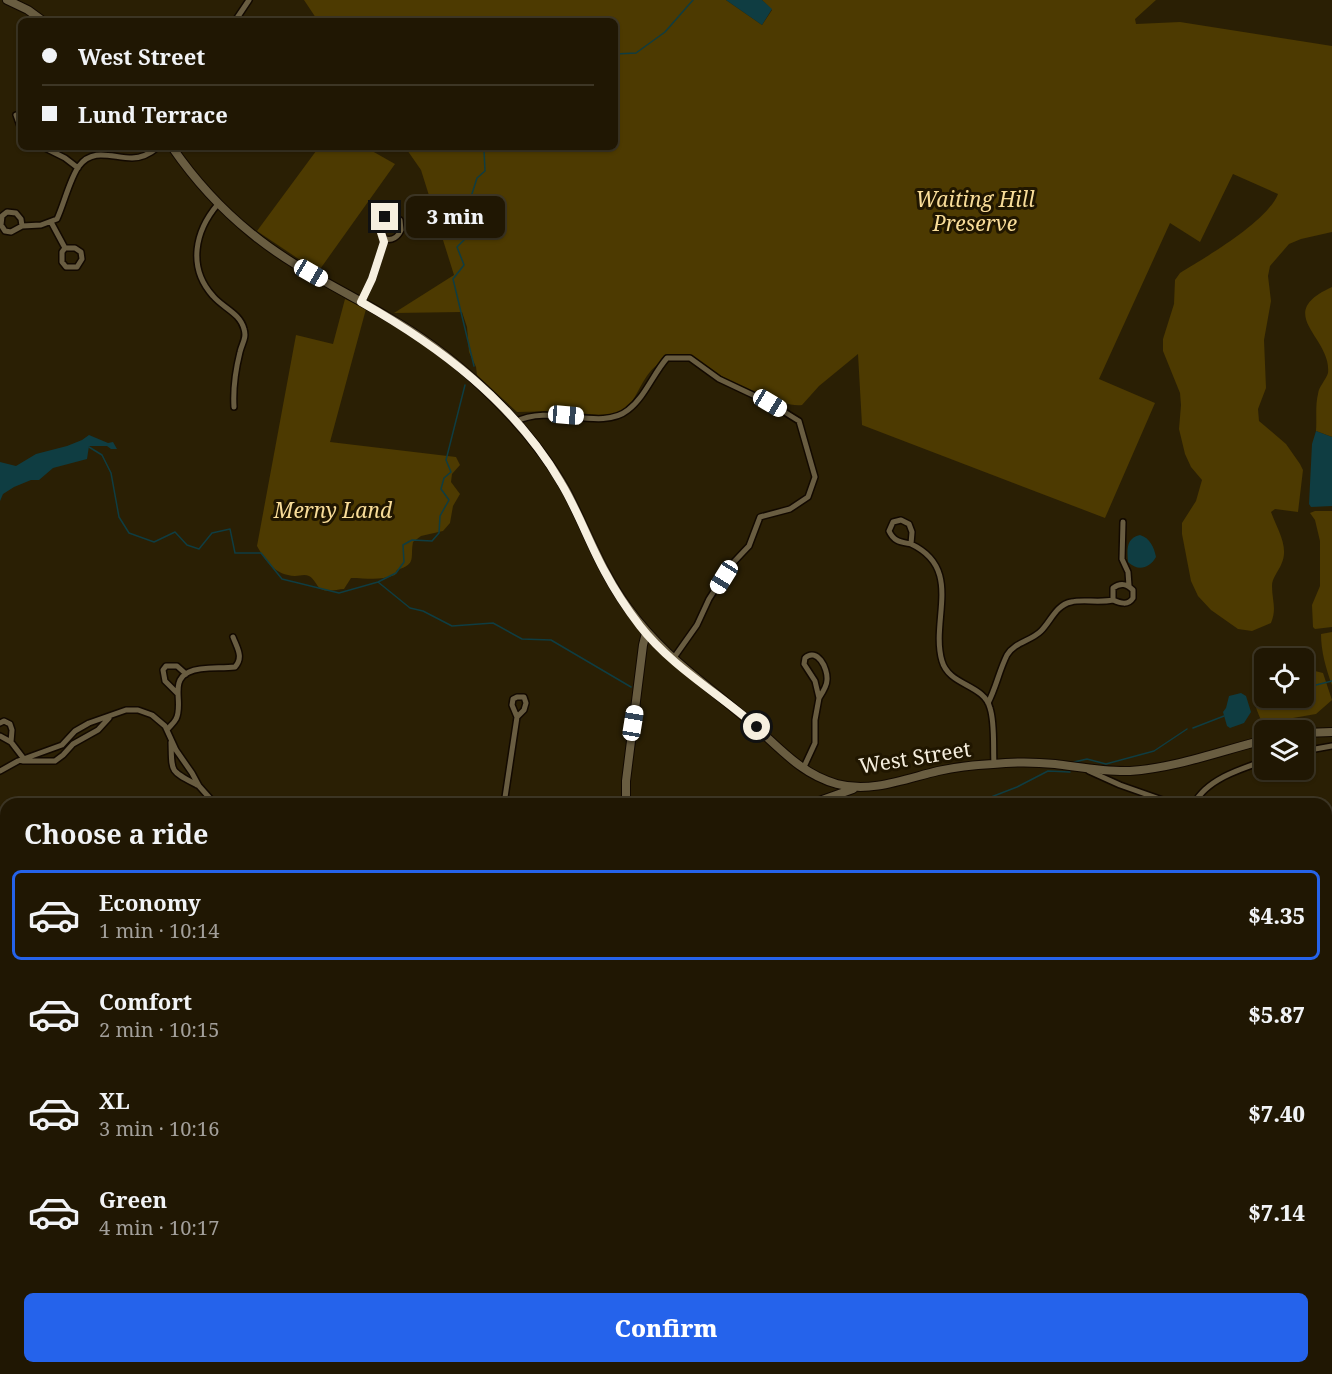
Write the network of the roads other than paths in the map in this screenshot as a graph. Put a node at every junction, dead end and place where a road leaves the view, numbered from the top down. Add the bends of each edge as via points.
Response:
1 (7, 0) edge
2 (249, 0) edge
3 (39, 18) edge
4 (237, 18) edge
5 (16, 115) dead end
6 (18, 121) edge
7 (49, 150) edge
8 (154, 150) edge
9 (174, 150) edge
10 (78, 168) junction
11 (218, 204) junction
12 (51, 222) junction
13 (22, 226) junction
14 (385, 240) junction
15 (65, 248) junction
16 (361, 302) junction
17 (234, 407) dead end
18 (515, 422) junction
19 (1123, 522) dead end
20 (911, 544) junction
21 (1129, 585) junction
22 (1113, 600) junction
23 (646, 633) junction
24 (233, 637) dead end
25 (673, 659) junction
26 (186, 674) junction
27 (178, 694) junction
28 (819, 698) junction
29 (988, 704) junction
30 (112, 715) junction
31 (517, 717) dead end
32 (0, 723) edge
33 (167, 729) junction
34 (1332, 732) edge
35 (1314, 733) edge
36 (0, 736) edge
37 (171, 740) junction
38 (11, 741) junction
39 (1254, 743) edge
40 (1332, 746) edge
41 (1314, 749) edge
42 (21, 760) junction
43 (994, 764) junction
44 (1254, 765) edge
45 (803, 769) junction
46 (1084, 769) junction
47 (0, 771) edge
48 (824, 780) junction
49 (199, 786) junction
50 (860, 787) junction
51 (834, 795) junction
52 (210, 798) edge
53 (505, 798) edge
54 (626, 798) edge
55 (826, 798) edge
56 (1157, 798) edge
57 (1198, 798) edge

1 - 3 main road
2 - 4 street
5 - 6 street
7 - 10 street
8 - 10 street via 132,158 98,155
9 - 11 main road, West Street
10 - 12 street via 61,211
11 - 16 main road, West Street via 273,250
11 - 17 street via 201,231 196,259 212,295 234,314 245,332
12 - 13 street
12 - 15 street
13 - 13 street via 16,213 4,214 1,225 5,231
14 - 14 street via 380,223 385,217 394,216 400,220 401,230 397,237
14 - 16 street
15 - 15 street via 81,252 77,267 66,267 62,262
16 - 18 main road, West Street via 443,354
18 - 23 main road, West Street via 554,470 605,572
18 - 25 street via 539,414 619,416 635,404 667,358 683,357 796,418 815,477 808,497 790,509 760,517 749,546 731,565
19 - 21 street via 1122,559
20 - 20 street via 892,537 889,531 893,522 909,524
20 - 29 street via 929,558 941,575 940,650 945,668
21 - 22 street via 1115,587
21 - 22 street via 1134,590 1133,600
22 - 29 street via 1069,602 1059,608 1042,630 1008,653
23 - 25 main road, West Street
23 - 54 main road
24 - 26 street via 240,657 235,667
25 - 45 main road, West Street
26 - 27 street via 179,682
26 - 27 street via 177,666 166,666 163,670 165,681
27 - 33 street via 176,720
28 - 28 street via 827,673 820,658 809,655 804,664 815,681
28 - 45 street via 815,743
29 - 43 street
30 - 33 street via 126,710 144,711
30 - 42 street via 80,728 62,745
30 - 42 street via 55,761
31 - 53 street
32 - 38 street via 11,726
33 - 37 street
34 - 35 main road
36 - 38 street
37 - 49 street
37 - 49 street via 172,768
38 - 42 street
39 - 46 main road via 1161,767 1131,771
40 - 41 street
42 - 47 street
43 - 46 main road, West Street via 1053,764
43 - 50 main road, West Street
44 - 57 street via 1224,778
45 - 48 main road, West Street
46 - 56 street, West Street
48 - 50 main road, West Street
48 - 51 main road
49 - 52 street
50 - 51 main road
51 - 55 main road

